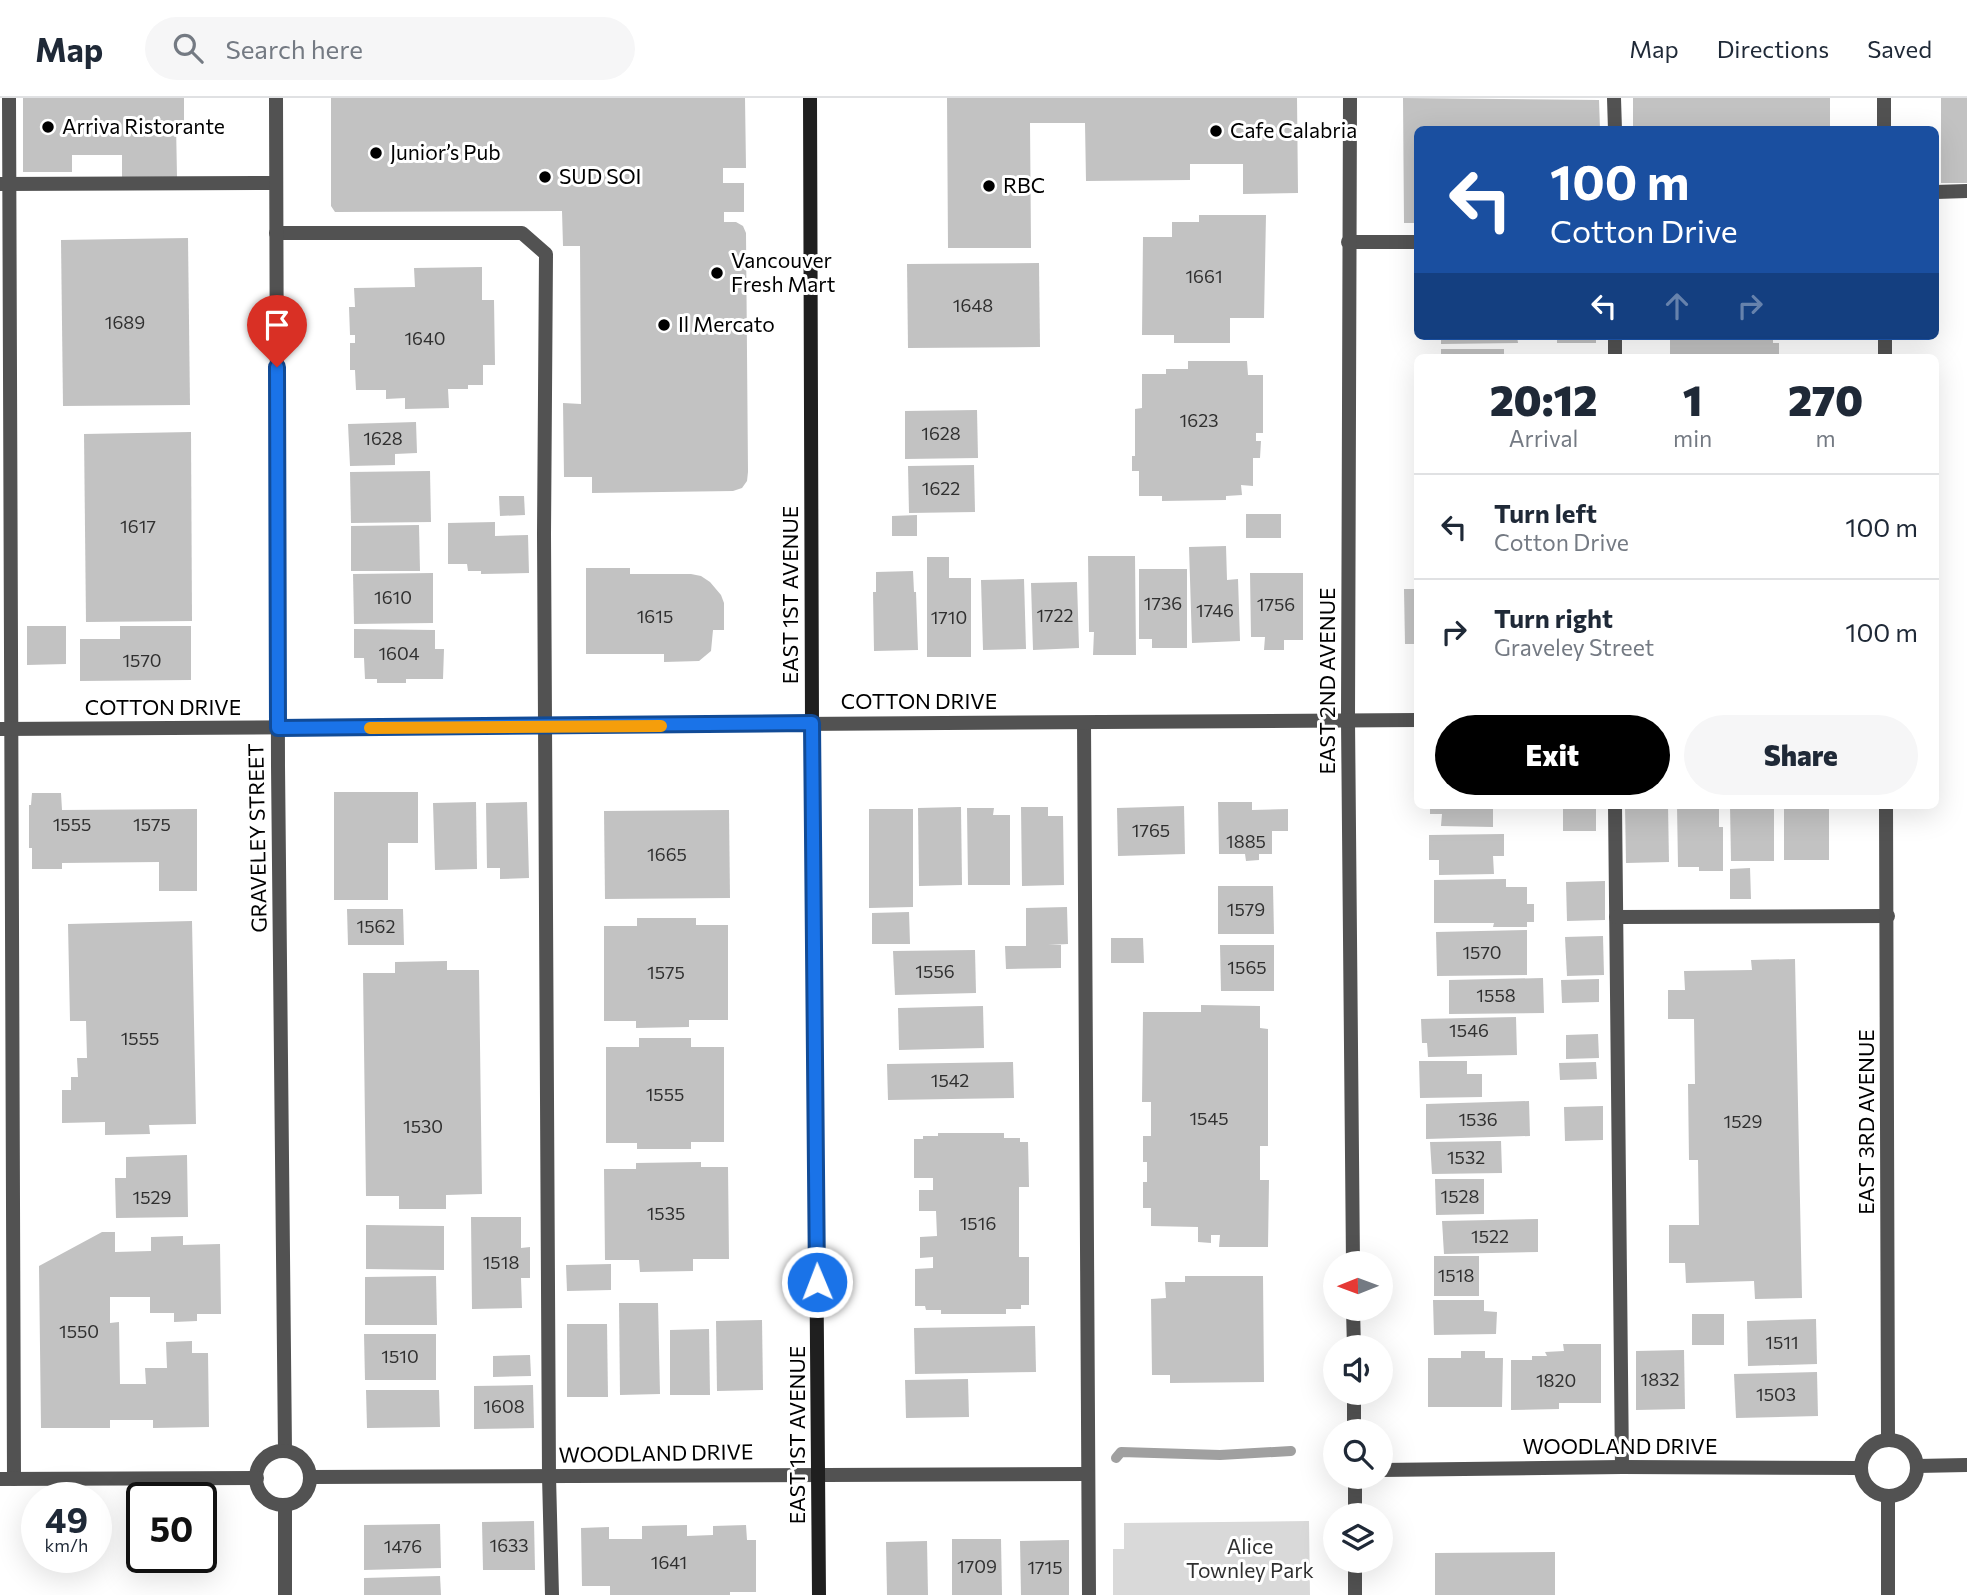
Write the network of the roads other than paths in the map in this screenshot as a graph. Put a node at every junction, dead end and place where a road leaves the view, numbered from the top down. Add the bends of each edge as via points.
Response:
1 (9, 98) edge
2 (276, 98) edge
3 (810, 98) edge
4 (1350, 98) edge
5 (1614, 98) edge
6 (1884, 98) edge
7 (1615, 126) edge
8 (1884, 126) edge
9 (276, 183) junction
10 (4, 184) edge
11 (1967, 191) edge
12 (1939, 192) edge
13 (276, 233) junction
14 (1348, 242) junction
15 (1414, 242) edge
16 (1348, 720) junction
17 (1414, 720) edge
18 (812, 723) junction
19 (1084, 723) junction
20 (546, 727) junction
21 (278, 728) junction
22 (6, 729) edge
23 (1615, 809) edge
24 (1886, 809) edge
25 (1888, 915) junction
26 (1616, 917) junction
27 (1353, 1251) edge
28 (1888, 1439) junction
29 (285, 1451) junction
30 (1967, 1465) edge
31 (1917, 1466) junction
32 (1622, 1467) junction
33 (1860, 1468) junction
34 (1393, 1470) edge
35 (819, 1473) junction
36 (1087, 1474) junction
37 (548, 1476) junction
38 (257, 1478) junction
39 (310, 1478) junction
40 (7, 1479) edge
41 (1888, 1496) junction
42 (285, 1505) junction
43 (1355, 1573) edge
44 (285, 1595) edge
45 (552, 1595) edge
46 (820, 1595) edge
47 (1088, 1595) edge
48 (1355, 1595) edge
49 (1888, 1595) edge

1 - 10 street
2 - 9 street, GRAVELEY STREET
3 - 18 main road, EAST 1ST AVENUE
4 - 14 street, EAST 2ND AVENUE
5 - 7 street
6 - 8 street
9 - 10 street
9 - 13 street, GRAVELEY STREET
10 - 22 street
11 - 12 street
13 - 20 street via 522,233 545,254
13 - 21 street, GRAVELEY STREET
14 - 15 street
14 - 16 street, EAST 2ND AVENUE
16 - 17 street, COTTON DRIVE
16 - 19 street, COTTON DRIVE
16 - 27 street, EAST 2ND AVENUE
18 - 19 street, COTTON DRIVE
18 - 20 street, COTTON DRIVE
18 - 35 main road, EAST 1ST AVENUE
19 - 36 street
20 - 21 street, COTTON DRIVE
20 - 37 street
21 - 22 street, COTTON DRIVE
21 - 29 street, GRAVELEY STREET
22 - 40 street
23 - 26 street
24 - 25 street, EAST 3RD AVENUE
25 - 26 street
25 - 28 street, EAST 3RD AVENUE
26 - 32 street
28 - 31 street via 1909,1447
28 - 33 street via 1868,1448
29 - 38 street via 265,1458
29 - 39 street via 303,1459
30 - 31 street
31 - 41 street via 1909,1488
32 - 33 street, WOODLAND DRIVE
32 - 34 street, WOODLAND DRIVE
33 - 41 street via 1868,1488
35 - 36 street, WOODLAND DRIVE
35 - 37 street, WOODLAND DRIVE
35 - 46 main road, EAST 1ST AVENUE
36 - 47 street
37 - 39 street, WOODLAND DRIVE
37 - 45 street
38 - 40 street
38 - 42 street via 265,1498
39 - 42 street via 303,1497
41 - 49 street
42 - 44 street
43 - 48 street

